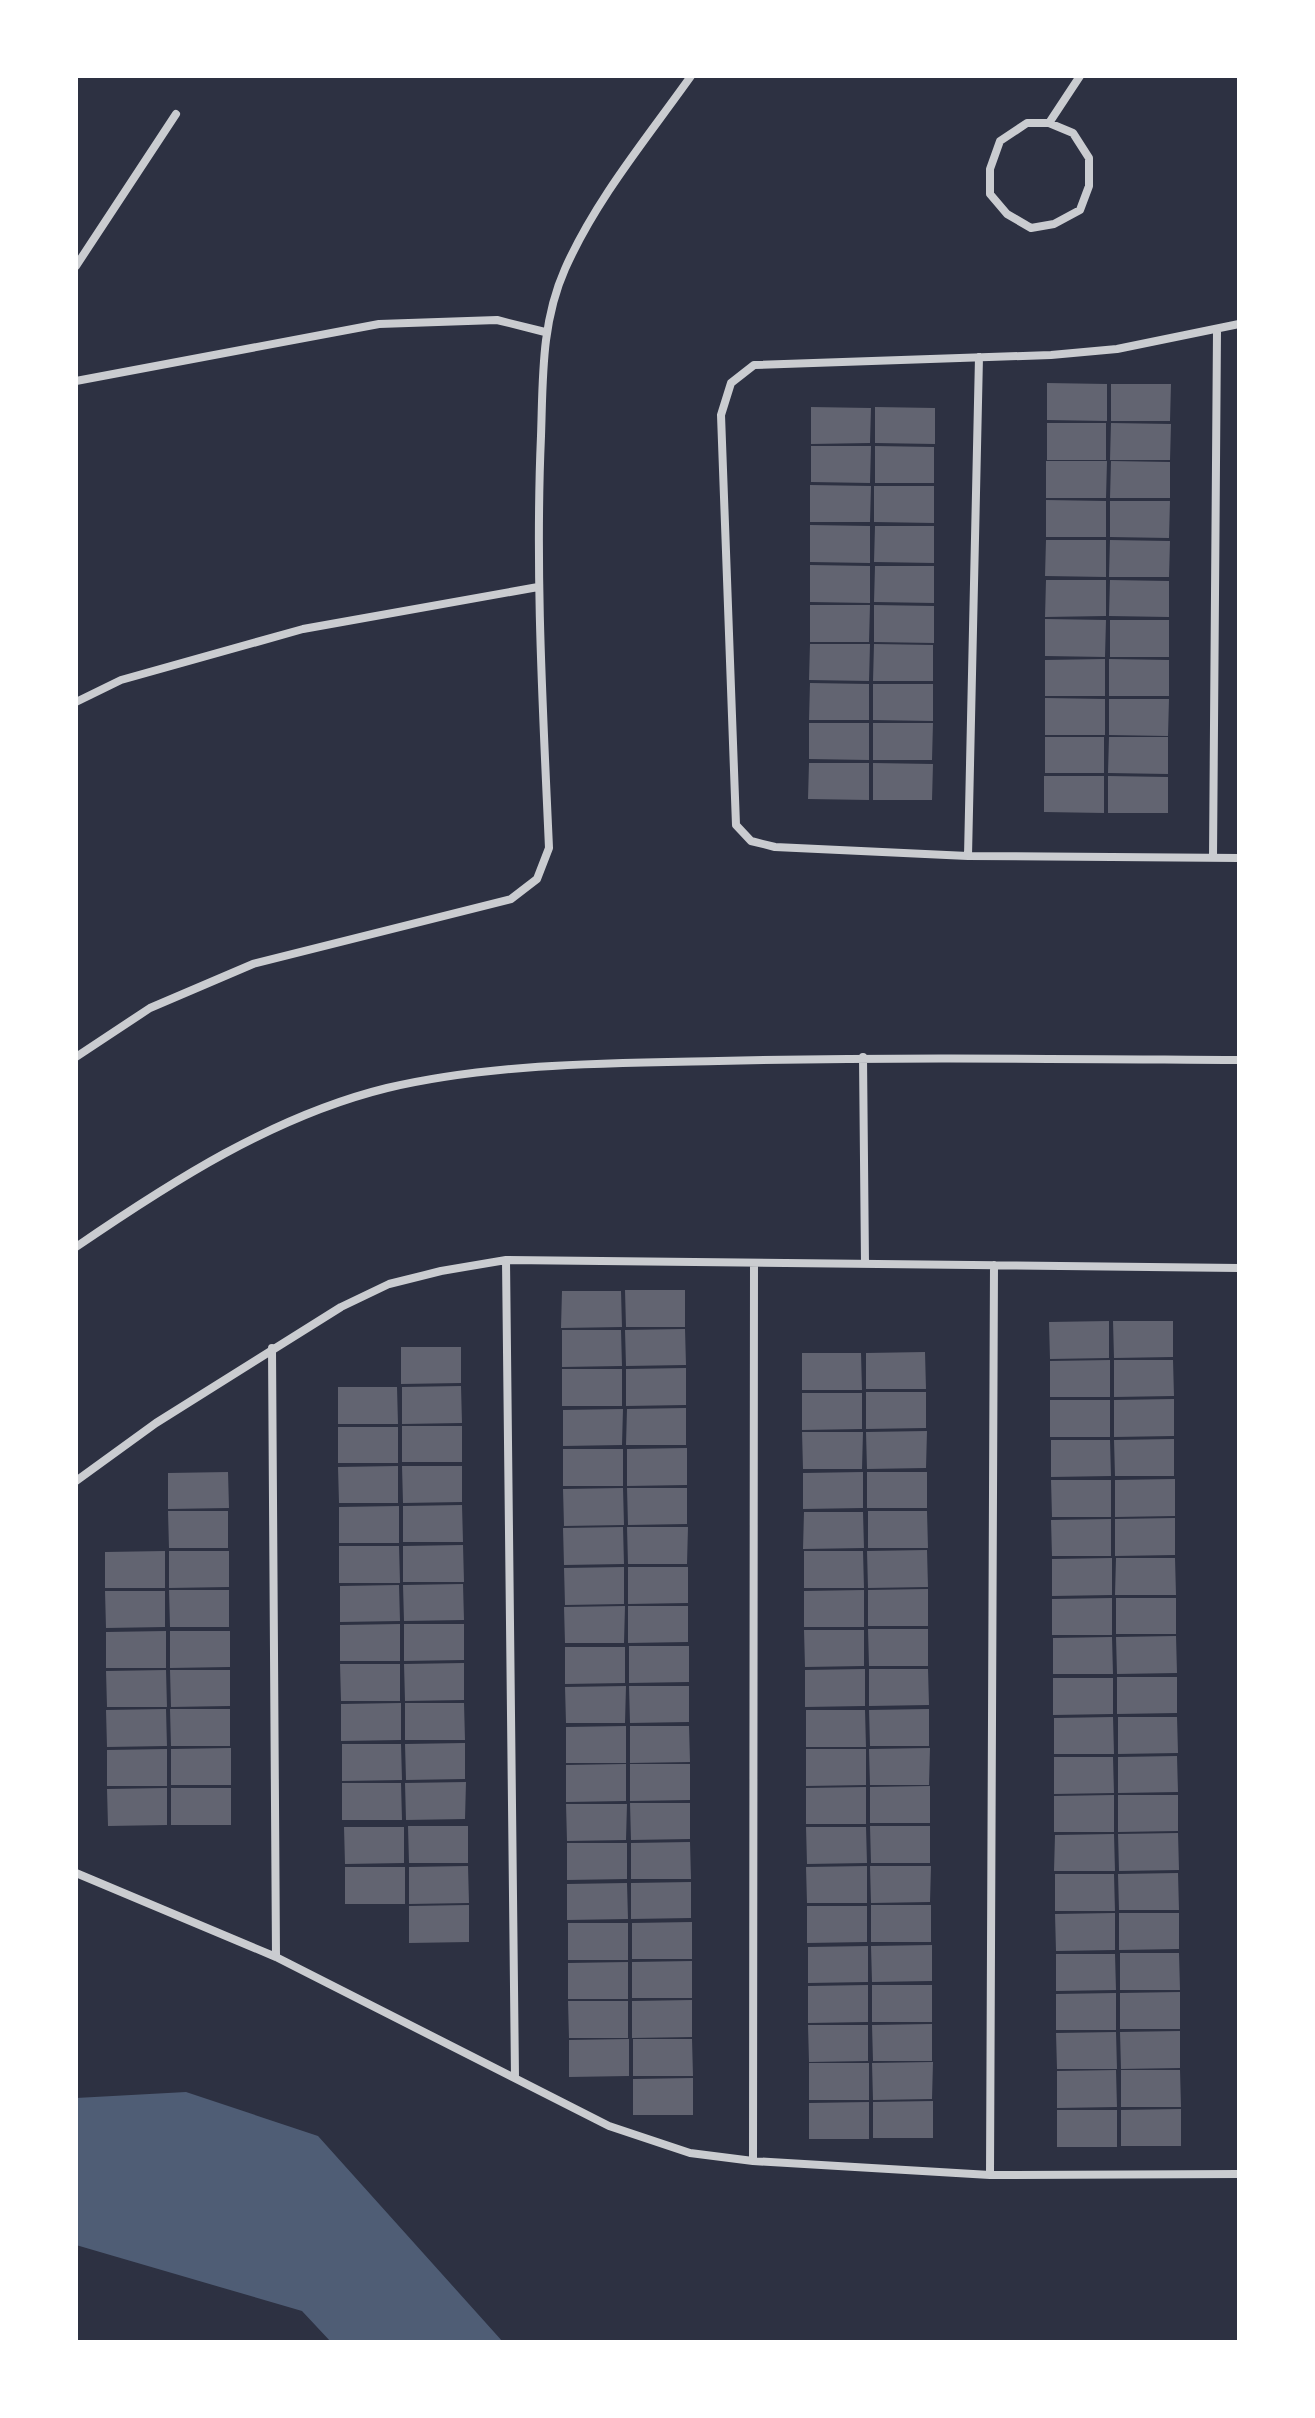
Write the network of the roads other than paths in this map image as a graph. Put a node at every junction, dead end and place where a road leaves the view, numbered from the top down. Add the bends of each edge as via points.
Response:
1 (691, 76) edge
2 (1080, 76) edge
3 (176, 114) dead end
4 (1049, 123) junction
5 (76, 266) edge
6 (1239, 324) edge
7 (1217, 331) junction
8 (545, 332) junction
9 (979, 357) junction
10 (76, 381) edge
11 (538, 587) junction
12 (76, 702) edge
13 (968, 856) junction
14 (1213, 858) junction
15 (1239, 858) edge
16 (76, 1057) edge
17 (863, 1057) junction
18 (1239, 1060) edge
19 (76, 1247) edge
20 (506, 1260) junction
21 (754, 1263) junction
22 (865, 1264) junction
23 (994, 1265) junction
24 (1239, 1268) edge
25 (272, 1348) junction
26 (76, 1481) edge
27 (76, 1873) edge
28 (276, 1957) junction
29 (515, 2077) junction
30 (753, 2161) junction
31 (1239, 2174) edge
32 (990, 2175) junction

1 - 8 street via 608,193 565,270
2 - 4 street
3 - 5 street
4 - 4 street via 1073,133 1089,158 1089,186 1080,210 1054,224 1031,228 1007,214 990,194 990,169 1000,141 1027,123
6 - 7 street
7 - 9 street via 1117,349
7 - 14 street
8 - 10 street via 497,320 379,324
8 - 11 street
9 - 13 street
9 - 13 street via 754,365 731,383 721,415 736,825 751,841 775,847
11 - 12 street via 303,629 121,680
11 - 16 street via 549,848 537,879 511,899 253,964 150,1008
13 - 14 street
14 - 15 street
17 - 18 street
17 - 19 street via 632,1062 457,1075 386,1089 325,1108 240,1145
17 - 22 street
20 - 21 street
20 - 25 street via 389,1284
20 - 29 street
21 - 22 street
21 - 30 street
22 - 23 street
23 - 24 street
23 - 32 street
25 - 26 street
25 - 28 street
27 - 28 street
28 - 29 street
29 - 30 street via 609,2126 690,2153
30 - 32 street
31 - 32 street

